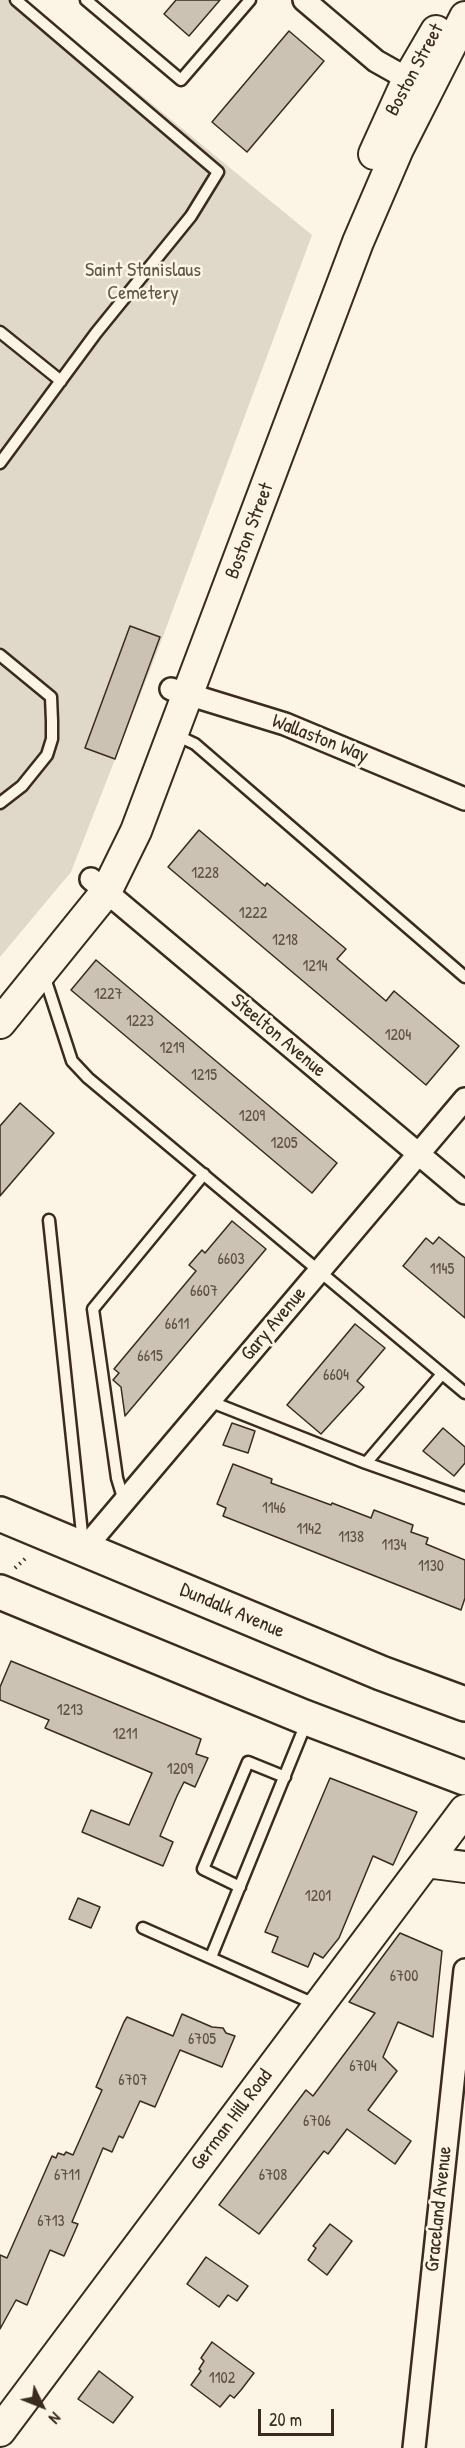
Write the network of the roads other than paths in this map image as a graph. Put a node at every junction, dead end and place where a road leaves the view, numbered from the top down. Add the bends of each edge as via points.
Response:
1 (16, 0) edge
2 (86, 0) edge
3 (250, 0) edge
4 (304, 0) edge
5 (454, 0) edge
6 (465, 17) edge
7 (408, 79) junction
8 (0, 332) edge
9 (61, 381) junction
10 (281, 425) junction
11 (0, 463) edge
12 (0, 655) edge
13 (180, 692) junction
14 (174, 734) junction
15 (465, 799) edge
16 (0, 803) edge
17 (98, 885) junction
18 (43, 972) junction
19 (465, 977) edge
20 (0, 991) edge
21 (0, 1023) edge
22 (465, 1099) edge
23 (418, 1154) junction
24 (204, 1174) junction
25 (465, 1193) edge
26 (49, 1220) dead end
27 (319, 1271) junction
28 (442, 1374) junction
29 (465, 1393) edge
30 (209, 1401) junction
31 (366, 1463) junction
32 (465, 1498) edge
33 (124, 1502) junction
34 (0, 1514) edge
35 (84, 1549) junction
36 (3, 1588) edge
37 (465, 1704) edge
38 (308, 1718) junction
39 (285, 1777) junction
40 (465, 1778) edge
41 (465, 1810) edge
42 (426, 1862) junction
43 (465, 1867) edge
44 (240, 1887) junction
45 (143, 1928) dead end
46 (211, 1957) junction
47 (464, 1981) edge
48 (318, 2005) junction
49 (0, 2431) edge
50 (414, 2448) edge

1 - 9 lane via 218,172 191,216
2 - 3 lane via 181,80
4 - 7 street via 376,61
5 - 7 main road, Boston Street
6 - 10 main road, Boston Street via 398,149
7 - 10 main road, Boston Street via 380,139
8 - 9 lane
9 - 11 lane
10 - 13 main road, Boston Street
12 - 16 lane via 51,697 52,721 47,755 22,786
13 - 14 main road, Boston Street
13 - 15 street, Wallaston Way via 285,724
13 - 17 main road, Boston Street via 120,824
14 - 17 main road, Boston Street via 136,831
14 - 19 lane via 195,744
17 - 18 main road, Boston Street
17 - 20 main road, Boston Street
17 - 23 street, Steelton Avenue
18 - 21 main road, Boston Street
18 - 24 lane via 72,1061
22 - 23 street, Gary Avenue
23 - 25 street, Steelton Avenue
23 - 27 street, Gary Avenue
24 - 27 lane
24 - 33 lane via 93,1309 117,1478
26 - 35 lane
27 - 28 lane
27 - 30 street, Gary Avenue
28 - 29 lane
28 - 31 lane
30 - 31 lane
30 - 33 street, Gary Avenue
31 - 32 lane
33 - 35 street, Gary Avenue
34 - 35 main road, Dundalk Avenue
35 - 37 main road, Dundalk Avenue
36 - 38 main road
38 - 39 lane
38 - 40 main road
39 - 44 lane
39 - 44 lane via 248,1762 203,1869
41 - 42 main road, German Hill Road
42 - 43 main road
42 - 48 main road, German Hill Road
44 - 46 lane
45 - 46 lane
46 - 48 lane
47 - 50 street, Graceland Avenue
48 - 49 main road, German Hill Road

